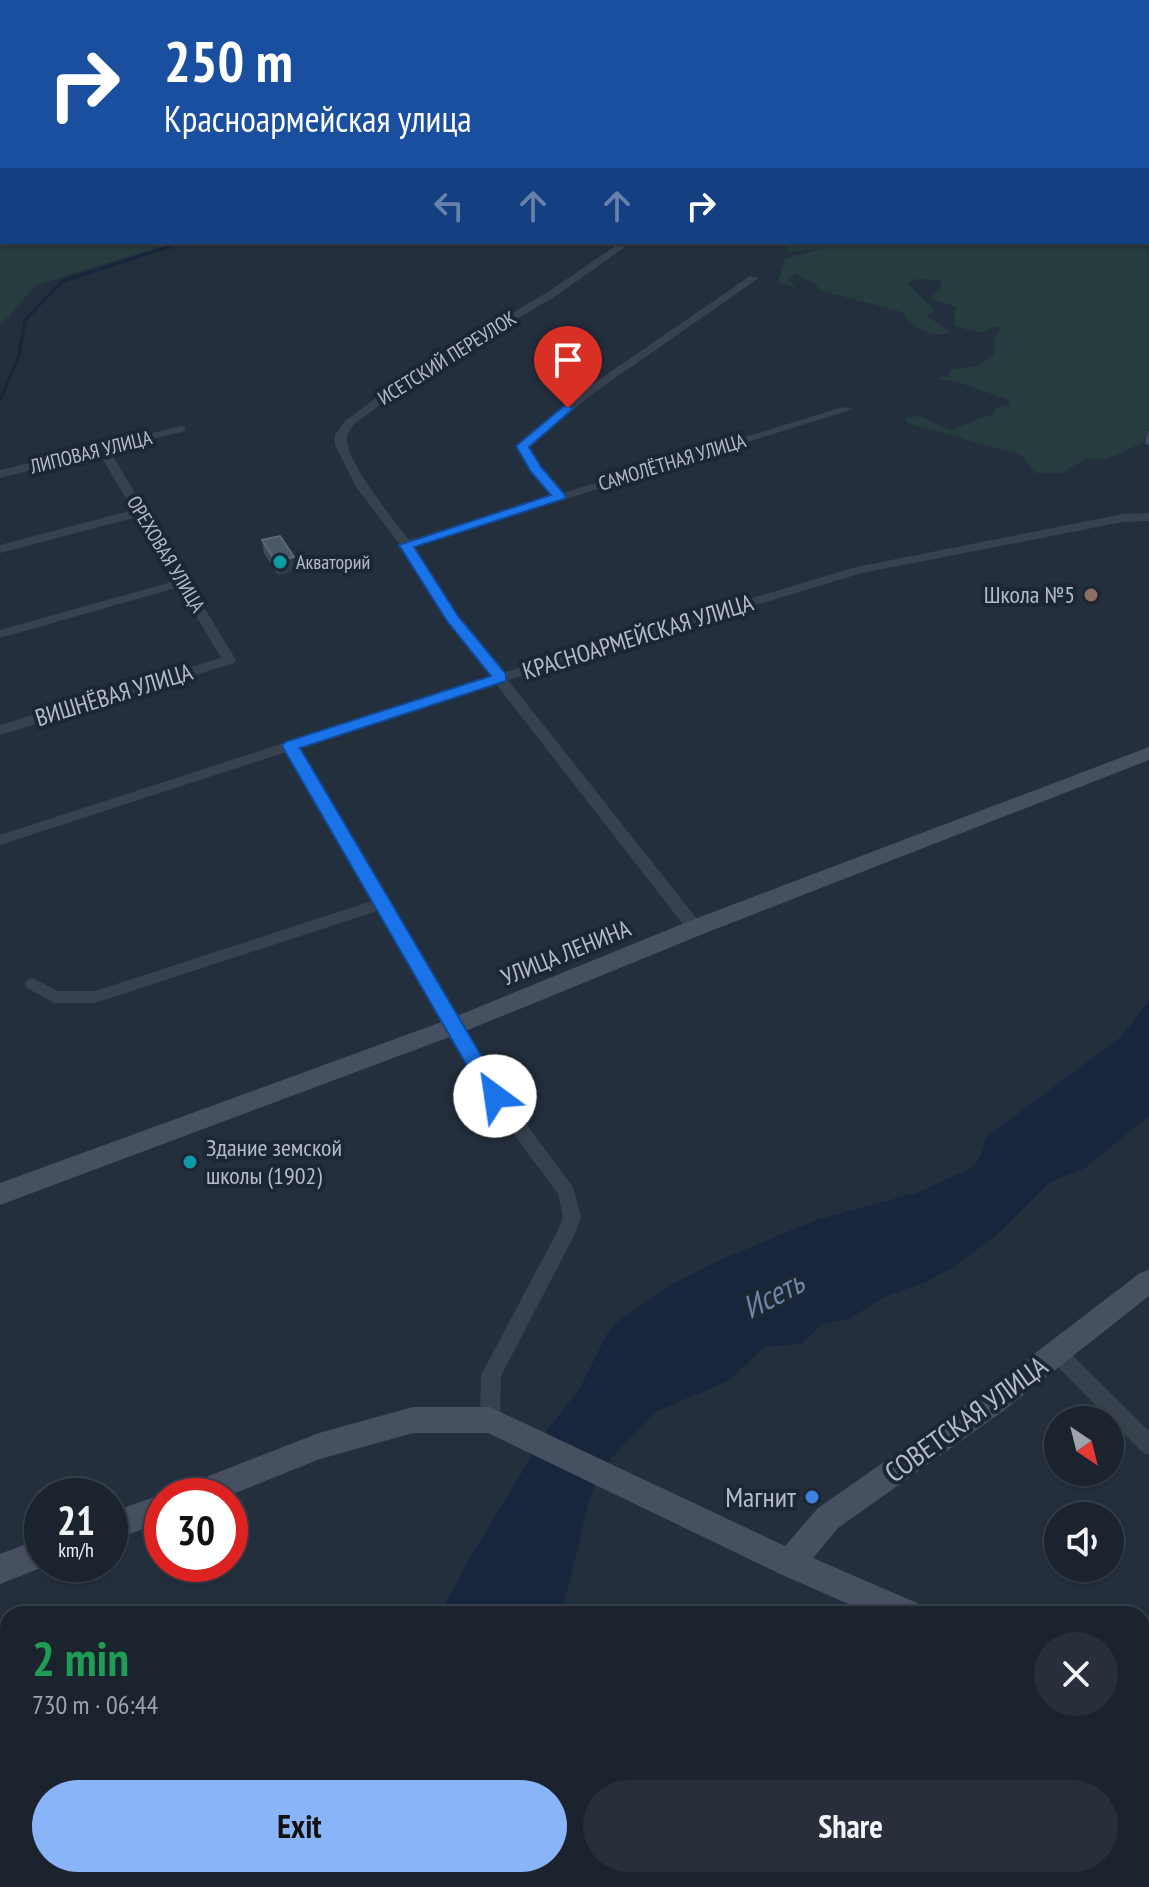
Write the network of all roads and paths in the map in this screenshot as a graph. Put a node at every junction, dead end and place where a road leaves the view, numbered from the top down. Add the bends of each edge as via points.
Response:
1 (624, 244) edge
2 (754, 278) dead end
3 (847, 409) dead end
4 (181, 429) dead end
5 (102, 449) junction
6 (0, 474) edge
7 (559, 496) junction
8 (140, 512) junction
9 (1149, 517) edge
10 (406, 545) junction
11 (0, 549) edge
12 (184, 582) junction
13 (0, 634) edge
14 (229, 660) joint
15 (500, 678) junction
16 (0, 730) edge
17 (290, 746) junction
18 (1149, 753) edge
19 (0, 840) edge
20 (381, 904) junction
21 (695, 928) junction
22 (33, 984) dead end
23 (455, 1026) junction
24 (0, 1194) edge
25 (1149, 1281) edge
26 (1056, 1352) junction
27 (499, 1423) junction
28 (1149, 1445) edge
29 (238, 1478) edge
30 (24, 1560) edge
31 (789, 1563) junction
32 (0, 1569) edge
33 (888, 1606) edge

1 - 10 street, ИСЕТСКИЙ ПЕРЕУЛОК via 552,294 416,373 349,423 341,445 362,487
2 - 7 street via 591,390 522,446
3 - 7 street, САМОЛЁТНАЯ УЛИЦА
4 - 5 street, ЛИПОВАЯ УЛИЦА
5 - 6 street, ЛИПОВАЯ УЛИЦА
5 - 8 street, ОРЕХОВАЯ УЛИЦА
7 - 10 street, САМОЛЁТНАЯ УЛИЦА
8 - 11 street
8 - 12 street, ОРЕХОВАЯ УЛИЦА
9 - 15 street, КРАСНОАРМЕЙСКАЯ УЛИЦА via 860,570
10 - 15 street, ИСЕТСКИЙ ПЕРЕУЛОК via 452,618
12 - 13 street
12 - 14 street, ОРЕХОВАЯ УЛИЦА
14 - 16 street, ВИШНЁВАЯ УЛИЦА
15 - 17 street, КРАСНОАРМЕЙСКАЯ УЛИЦА
15 - 21 street, ИСЕТСКИЙ ПЕРЕУЛОК
17 - 19 street, КРАСНОАРМЕЙСКАЯ УЛИЦА
17 - 20 street
18 - 21 street, УЛИЦА ЛЕНИНА
20 - 22 street via 95,997 54,997
20 - 23 street
21 - 23 street, УЛИЦА ЛЕНИНА
23 - 24 street, УЛИЦА ЛЕНИНА
23 - 27 street via 482,1078 567,1192 572,1217 491,1375
25 - 26 street, СОВЕТСКАЯ УЛИЦА
26 - 28 street
26 - 31 street, СОВЕТСКАЯ УЛИЦА via 828,1518
27 - 29 street via 413,1420 319,1446
27 - 31 street
30 - 32 street
31 - 33 street

